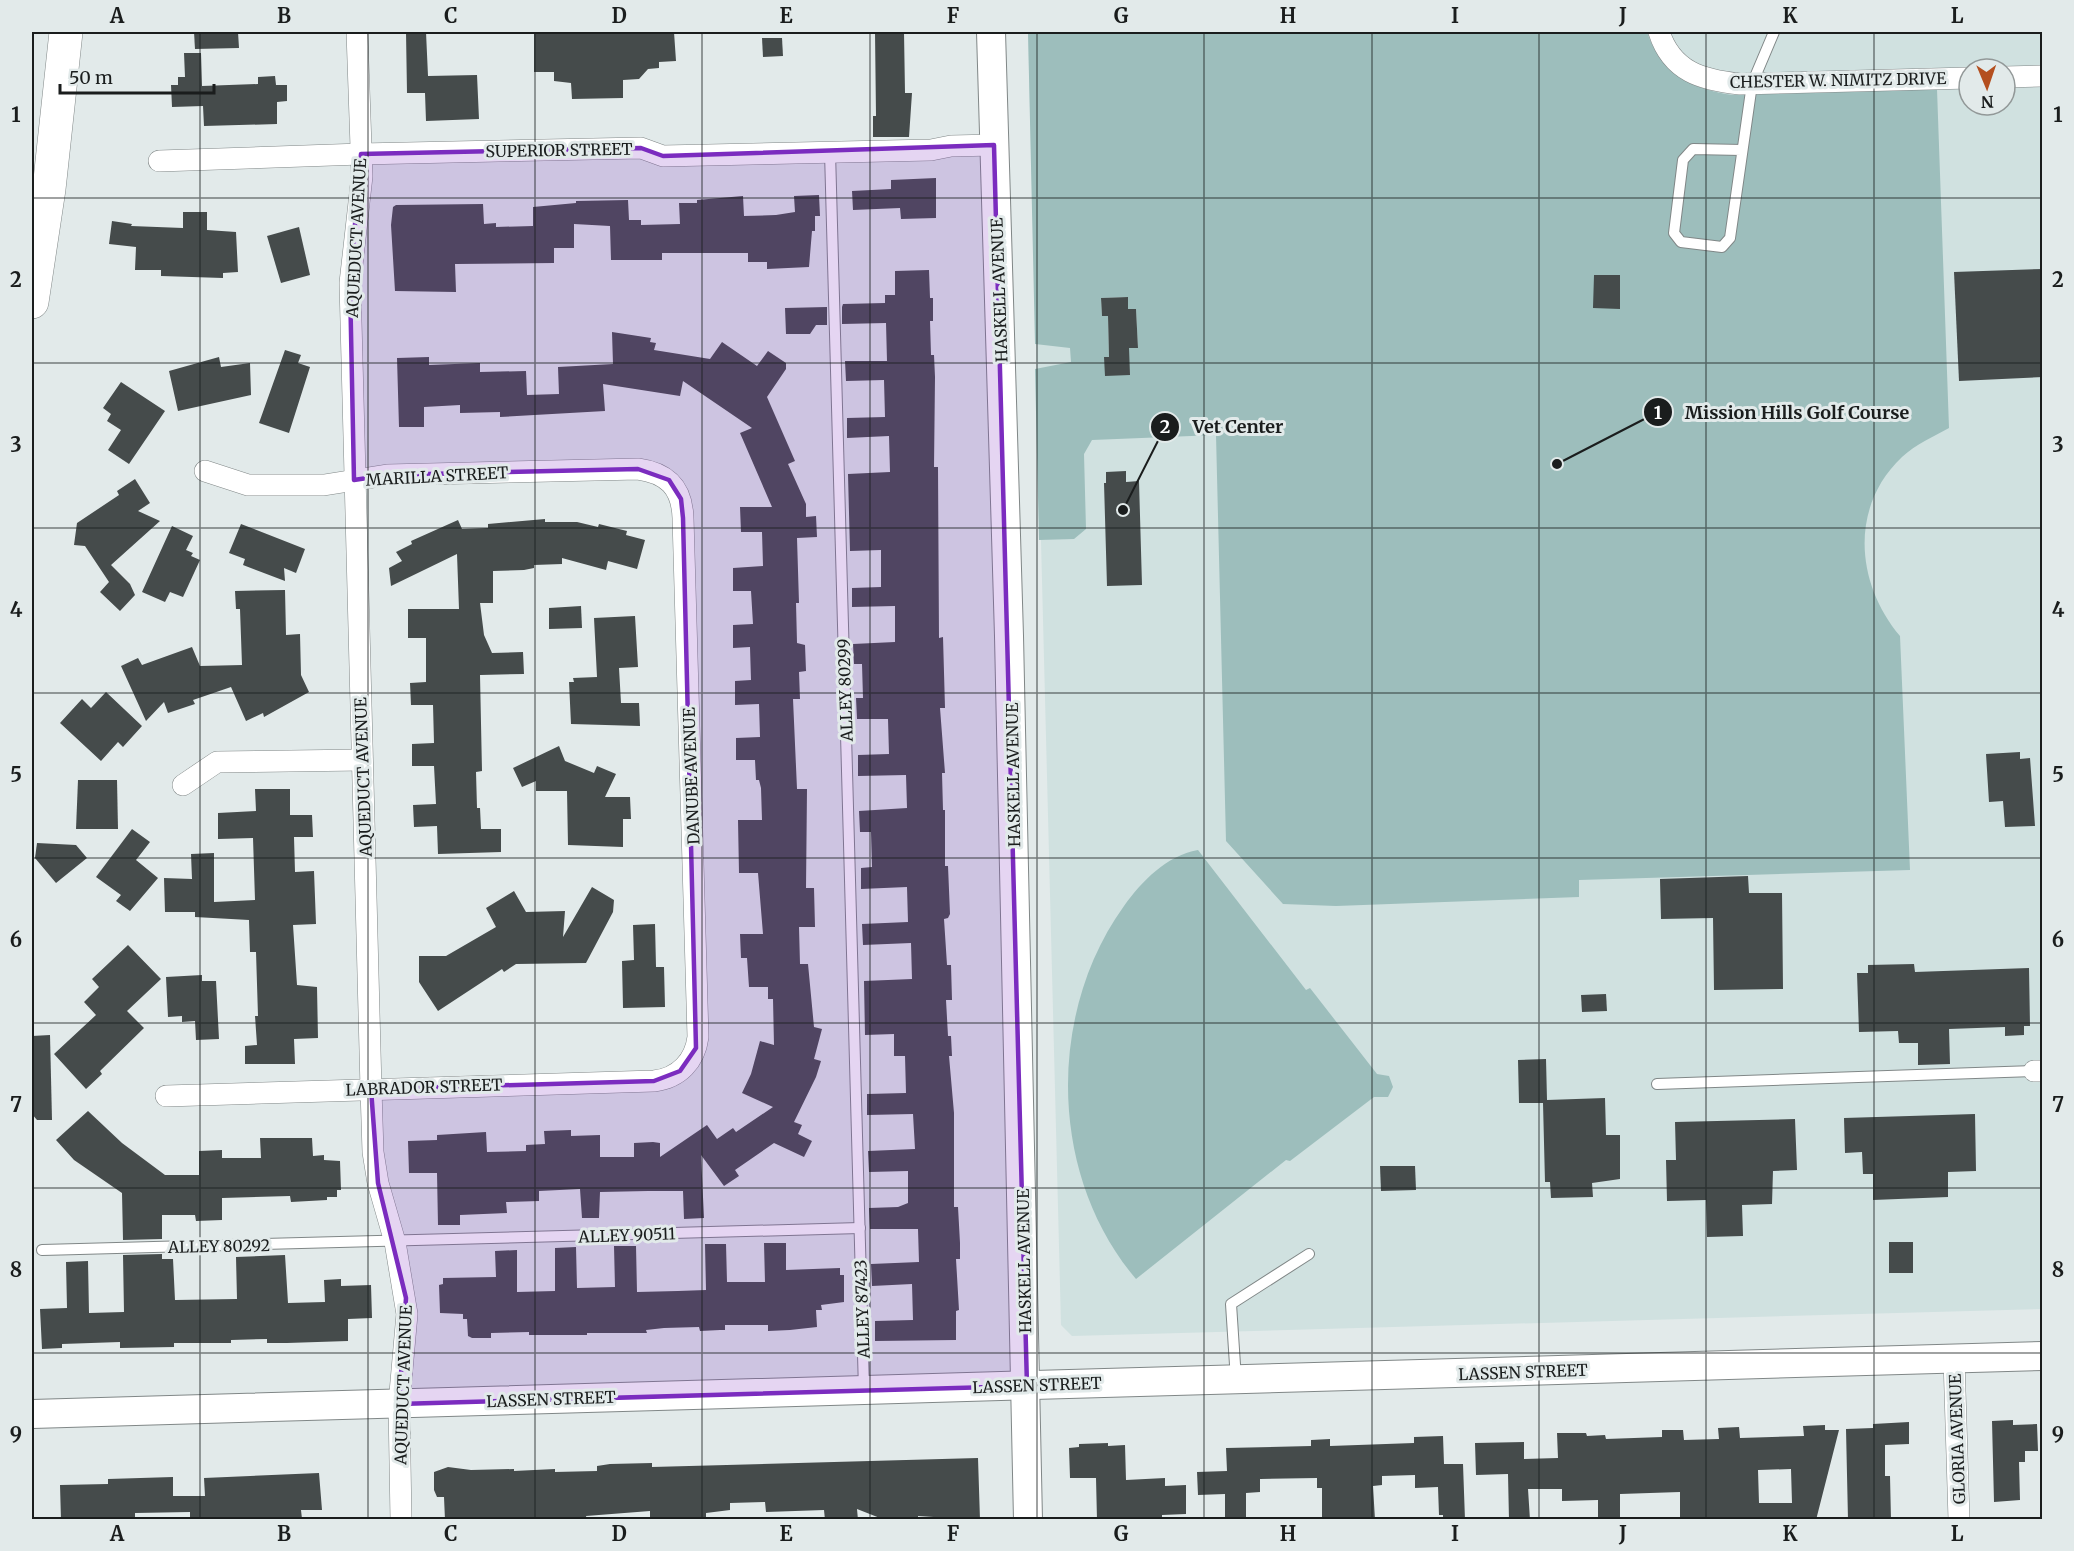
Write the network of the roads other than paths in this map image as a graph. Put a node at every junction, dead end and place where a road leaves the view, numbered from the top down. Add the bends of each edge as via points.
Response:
1 (46, 32) edge
2 (66, 32) edge
3 (357, 32) edge
4 (991, 32) edge
5 (1659, 32) edge
6 (1774, 32) edge
7 (2043, 76) edge
8 (2017, 77) edge
9 (1957, 78) edge
10 (1752, 84) junction
11 (994, 145) junction
12 (1742, 150) junction
13 (830, 152) junction
14 (361, 154) junction
15 (159, 162) dead end
16 (32, 169) edge
17 (32, 303) edge
18 (205, 471) dead end
19 (354, 480) junction
20 (669, 480) joint
21 (362, 760) junction
22 (183, 785) dead end
23 (680, 1071) joint
24 (2038, 1071) edge
25 (1657, 1084) dead end
26 (371, 1089) junction
27 (166, 1096) dead end
28 (860, 1228) junction
29 (395, 1242) junction
30 (42, 1250) dead end
31 (1309, 1254) dead end
32 (2043, 1356) edge
33 (1954, 1359) junction
34 (1236, 1380) junction
35 (1027, 1386) junction
36 (864, 1390) junction
37 (399, 1404) junction
38 (32, 1414) edge
39 (401, 1520) edge
40 (1028, 1520) edge
41 (1959, 1520) edge

1 - 16 highway
2 - 17 highway
3 - 14 street, AQUEDUCT AVENUE
4 - 11 main road, HASKELL AVENUE
5 - 10 street, CHESTER W. NIMITZ DRIVE via 1677,62 1694,75 1715,82
6 - 10 lane
7 - 8 street
9 - 10 street, CHESTER W. NIMITZ DRIVE
10 - 12 lane
11 - 13 street, SUPERIOR STREET
11 - 35 main road, HASKELL AVENUE
12 - 12 lane via 1730,238 1722,247 1680,242 1674,233 1683,160 1693,149
13 - 14 street, SUPERIOR STREET via 663,156 641,148
13 - 28 lane, ALLEY 80299
14 - 15 street, SUPERIOR STREET
14 - 19 street, AQUEDUCT AVENUE via 350,284
18 - 19 street, MARILLA STREET via 248,485 324,485
19 - 20 street, MARILLA STREET via 387,475 638,469 656,472
19 - 21 street, AQUEDUCT AVENUE
20 - 23 street, DANUBE AVENUE via 681,499 683,518 698,1037 692,1057
21 - 22 street via 217,762
21 - 26 street, AQUEDUCT AVENUE
23 - 26 street, LABRADOR STREET via 654,1081
24 - 25 lane
26 - 27 street, LABRADOR STREET
26 - 29 street, AQUEDUCT AVENUE via 377,1175
28 - 29 lane, ALLEY 90511
28 - 36 lane, ALLEY 87423
29 - 30 lane, ALLEY 80292
29 - 37 street, AQUEDUCT AVENUE via 407,1314
31 - 34 lane via 1231,1304
32 - 33 main road, LASSEN STREET
33 - 34 main road, LASSEN STREET
33 - 41 street, GLORIA AVENUE
34 - 35 main road, LASSEN STREET
35 - 36 main road, LASSEN STREET
35 - 40 main road, HASKELL AVENUE
36 - 37 main road, LASSEN STREET
37 - 38 main road, LASSEN STREET
37 - 39 street, AQUEDUCT AVENUE

